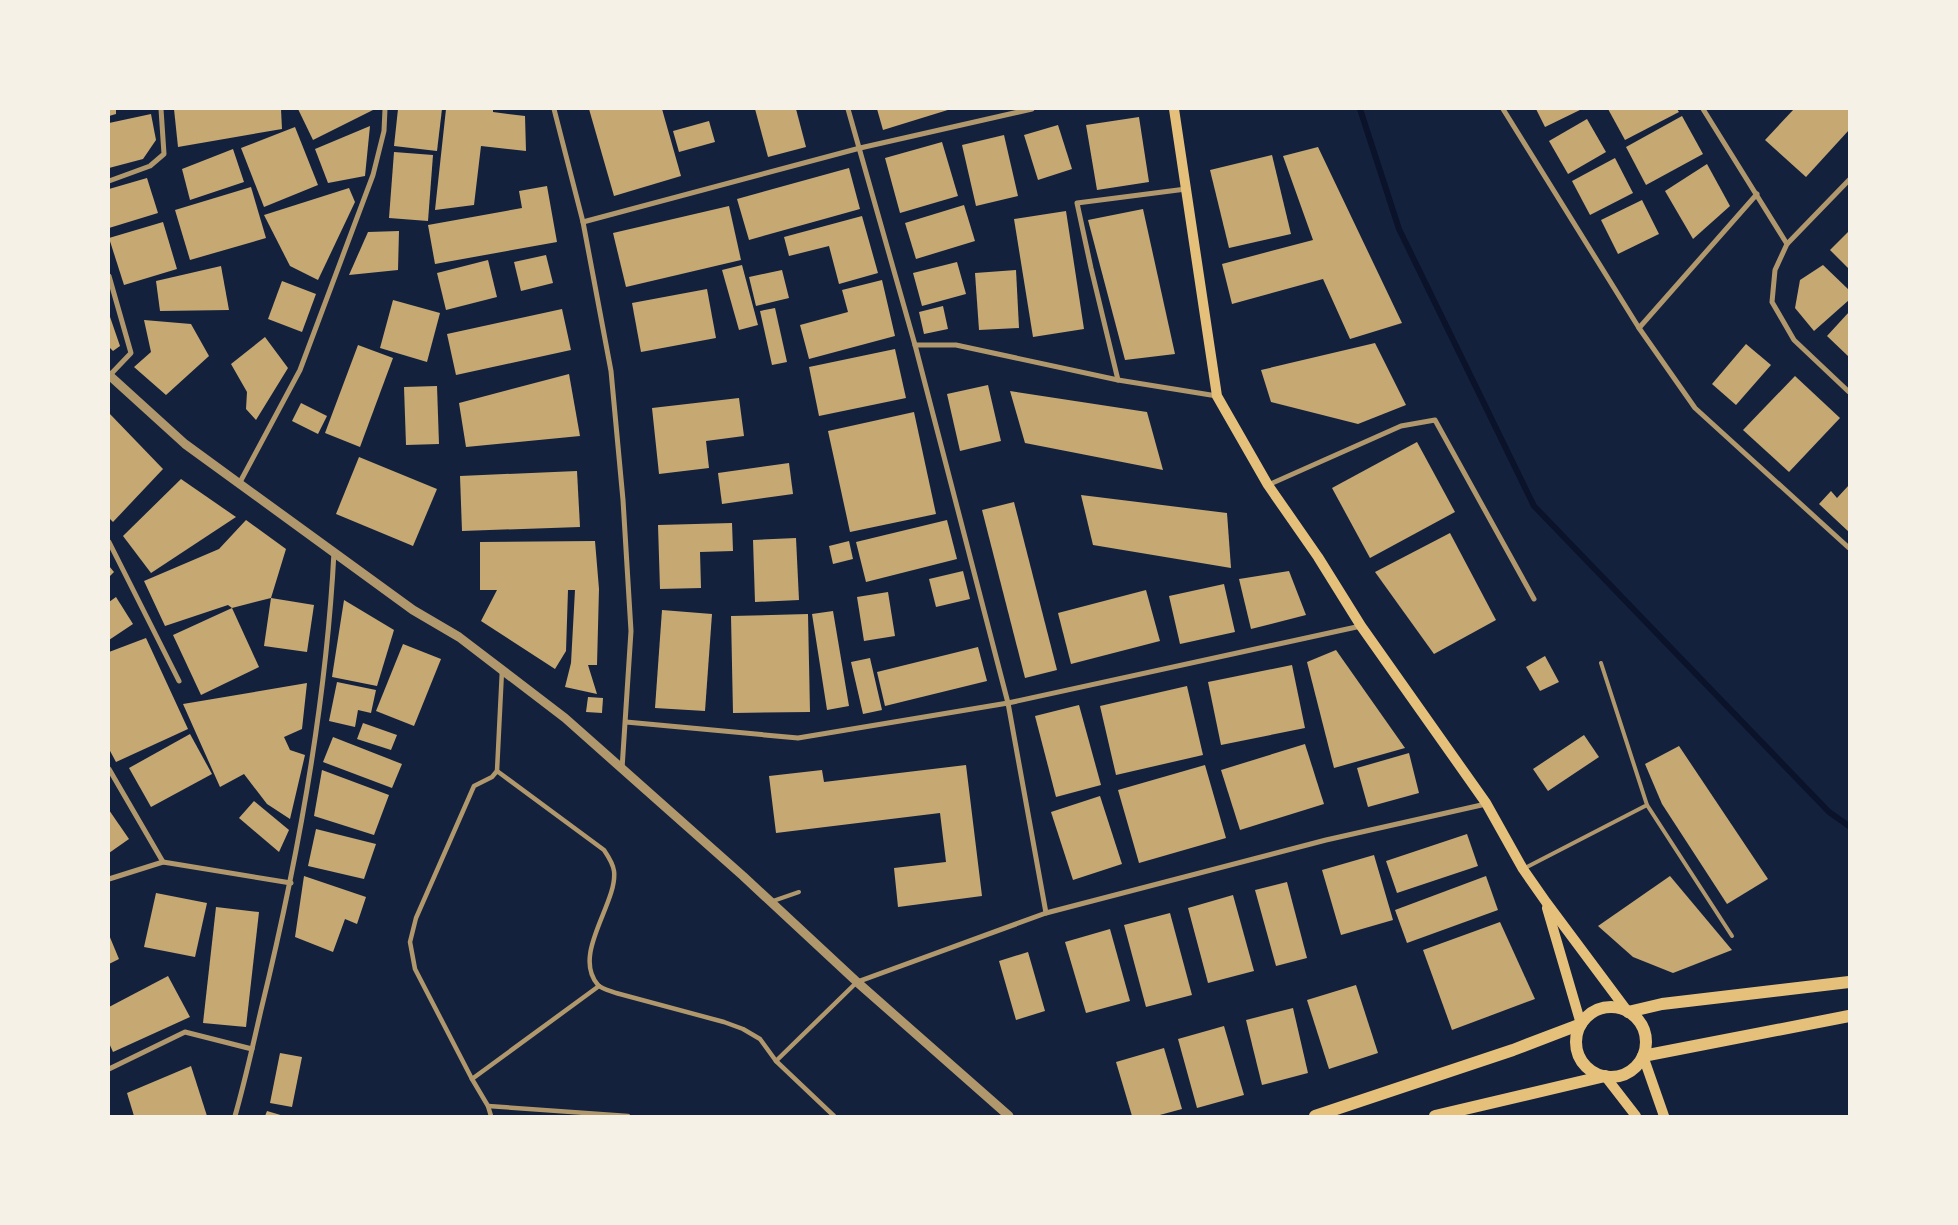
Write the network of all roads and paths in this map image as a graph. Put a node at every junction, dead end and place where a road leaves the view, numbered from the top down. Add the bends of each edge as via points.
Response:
1 (161, 109) edge
2 (385, 109) edge
3 (554, 109) edge
4 (848, 109) edge
5 (1032, 109) edge
6 (1174, 109) edge
7 (1503, 109) edge
8 (1703, 109) edge
9 (860, 148) junction
10 (1849, 180) edge
11 (109, 182) edge
12 (1186, 189) junction
13 (1757, 194) junction
14 (583, 222) junction
15 (1787, 244) junction
16 (109, 276) edge
17 (1639, 328) junction
18 (915, 345) junction
19 (109, 375) edge
20 (1118, 380) junction
21 (1849, 392) edge
22 (1217, 396) junction
23 (239, 484) junction
24 (1268, 485) junction
25 (109, 542) edge
26 (1849, 548) edge
27 (334, 552) junction
28 (1534, 599) dead end
29 (1361, 626) junction
30 (1601, 663) dead end
31 (502, 670) junction
32 (179, 681) dead end
33 (1008, 703) junction
34 (626, 722) junction
35 (622, 769) junction
36 (109, 770) edge
37 (497, 771) junction
38 (1486, 803) junction
39 (1647, 805) junction
40 (164, 862) junction
41 (1524, 869) junction
42 (109, 879) edge
43 (291, 883) junction
44 (799, 892) dead end
45 (771, 902) junction
46 (1546, 902) junction
47 (1046, 913) junction
48 (1732, 936) dead end
49 (857, 982) junction
50 (1845, 983) edge
51 (599, 986) junction
52 (1628, 1012) junction
53 (1849, 1016) edge
54 (1581, 1024) junction
55 (252, 1049) junction
56 (1643, 1056) junction
57 (776, 1061) junction
58 (109, 1068) edge
59 (1604, 1076) junction
60 (472, 1079) junction
61 (488, 1106) junction
62 (235, 1116) edge
63 (491, 1116) edge
64 (628, 1116) edge
65 (834, 1116) edge
66 (1008, 1116) edge
67 (1315, 1116) edge
68 (1435, 1116) edge
69 (1636, 1116) edge
70 (1664, 1116) edge

1 - 11 street via 164,154 150,166
2 - 23 street via 384,130 373,175 300,370
3 - 14 street
4 - 9 street
5 - 9 street
6 - 12 main road
7 - 17 street
8 - 13 street
9 - 14 street
9 - 18 street
10 - 15 street
12 - 20 street via 1078,203
12 - 22 main road
13 - 15 street
13 - 17 street
14 - 34 street via 611,371 623,500 631,631
15 - 21 street via 1775,270 1772,302 1794,340
16 - 19 street via 131,353
17 - 26 street via 1695,408
18 - 20 street via 956,346
18 - 33 street
19 - 23 street via 186,444
20 - 22 street
22 - 24 main road
23 - 27 street
24 - 28 street via 1401,426 1435,420
24 - 29 main road
25 - 32 street
27 - 31 street
27 - 43 street via 316,744
29 - 33 street
29 - 38 main road
30 - 39 lane
31 - 35 street via 565,718
31 - 37 street
33 - 34 street via 798,738
33 - 47 street
34 - 35 street
35 - 45 street
36 - 40 street
37 - 51 street via 604,850 610,860 614,882 590,961
37 - 60 street via 474,786 416,918 410,942 414,969
38 - 41 main road
38 - 47 street via 1326,840
39 - 41 lane
39 - 48 lane
40 - 42 street
40 - 43 street
41 - 46 main road
43 - 55 street
44 - 45 lane
45 - 49 street
46 - 52 main road
46 - 54 main road
47 - 49 street
49 - 57 street
49 - 66 street
50 - 52 main road via 1662,1004
51 - 57 street via 744,1029 760,1039
51 - 60 street
52 - 54 main road via 1600,1008
52 - 56 main road via 1639,1022 1646,1036
53 - 56 main road
54 - 59 main road via 1576,1046 1579,1056 1585,1066
54 - 67 main road
55 - 58 street via 185,1032
55 - 62 street
56 - 59 main road via 1627,1073
56 - 70 main road
57 - 65 street
59 - 68 main road
59 - 69 main road
60 - 61 street
61 - 63 street
61 - 64 street

